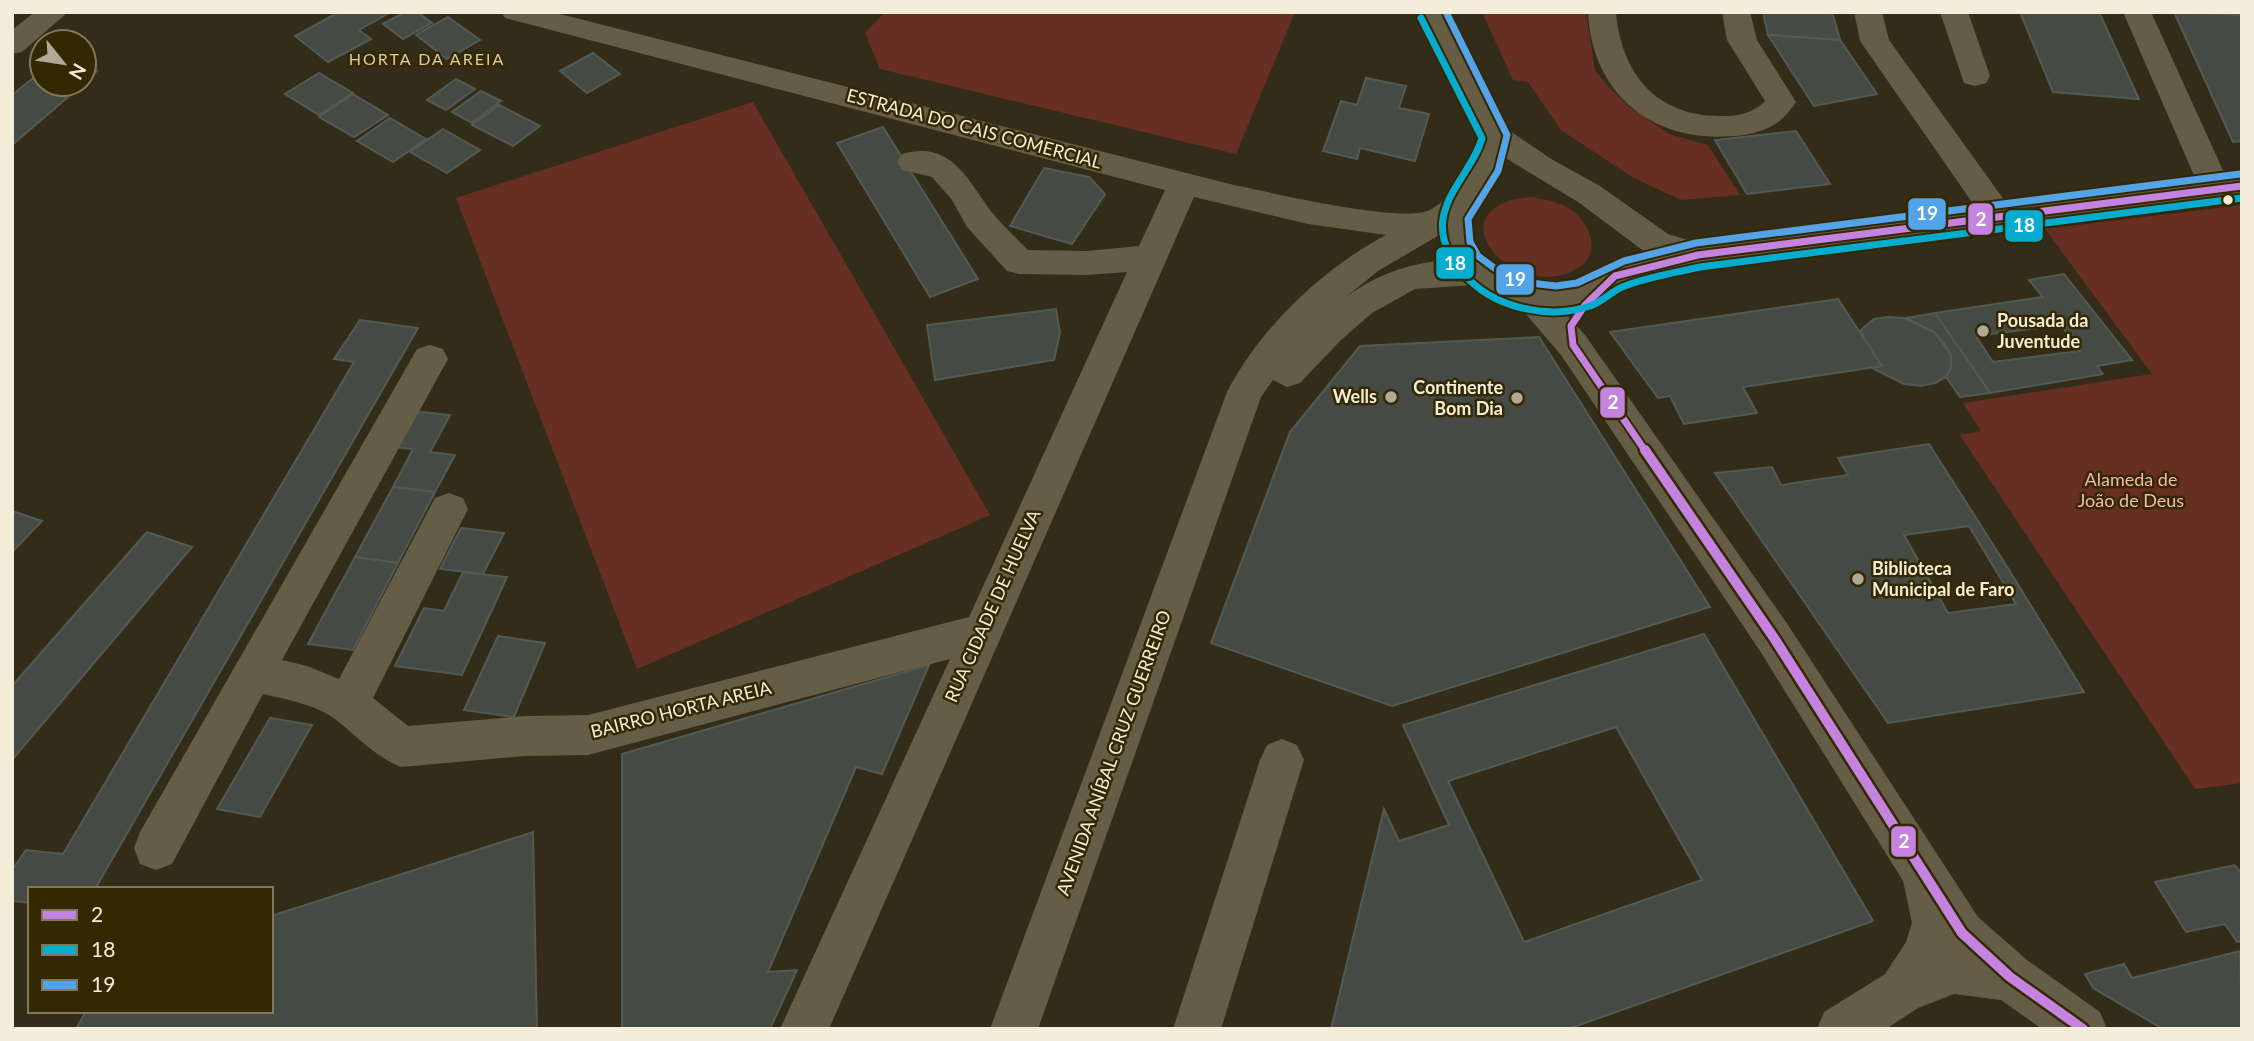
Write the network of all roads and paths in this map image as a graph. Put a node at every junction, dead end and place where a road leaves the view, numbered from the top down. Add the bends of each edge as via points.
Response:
1 (54, 12) edge
2 (515, 12) edge
3 (1432, 12) edge
4 (1602, 12) edge
5 (1736, 12) edge
6 (1868, 12) edge
7 (1954, 12) edge
8 (2137, 12) edge
9 (12, 45) edge
10 (1975, 76) dead end
11 (1495, 136) junction
12 (913, 162) dead end
13 (1184, 184) junction
14 (2229, 188) edge
15 (1588, 195) junction
16 (1456, 207) junction
17 (1999, 217) junction
18 (1698, 255) junction
19 (1149, 258) junction
20 (1480, 273) junction
21 (1612, 279) junction
22 (1530, 296) junction
23 (1573, 345) junction
24 (430, 359) dead end
25 (1214, 477) junction
26 (449, 509) dead end
27 (981, 632) junction
28 (253, 673) junction
29 (348, 704) junction
30 (1282, 761) dead end
31 (156, 848) dead end
32 (1916, 859) junction
33 (2010, 977) junction
34 (1902, 991) junction
35 (804, 1029) edge
36 (1014, 1029) edge
37 (1197, 1029) edge
38 (1840, 1029) edge
39 (2083, 1029) edge

1 - 9 street
2 - 13 street, ESTRADA DO CAIS COMERCIAL
3 - 11 street
4 - 5 street via 1605,46 1621,77 1675,120 1707,127 1753,124 1772,116 1781,102 1776,85 1741,37
6 - 17 street via 1875,41
7 - 10 street
8 - 14 street
11 - 15 street
11 - 16 street via 1488,166
12 - 19 street via 942,168 979,219 1019,262
13 - 16 street, ESTRADA DO CAIS COMERCIAL via 1345,220 1401,225
13 - 19 street, RUA CIDADE DE HUELVA
14 - 17 street
15 - 16 street via 1553,180 1518,177 1486,184
15 - 18 street via 1657,243
15 - 21 street via 1616,220 1624,239 1624,258
16 - 20 street via 1456,238 1464,256
16 - 25 street via 1344,278 1290,328 1245,392
17 - 18 street
18 - 21 street
19 - 27 street, RUA CIDADE DE HUELVA
20 - 22 street
20 - 25 street via 1408,278 1362,303 1314,342 1261,402
21 - 22 street via 1587,294 1560,299
21 - 23 street via 1585,305 1572,326
22 - 23 street
23 - 32 street via 1773,638
24 - 28 street
25 - 36 street, AVENIDA ANÍBAL CRUZ GUERREIRO
26 - 29 street
27 - 29 street, BAIRRO HORTA AREIA via 588,735 401,747
27 - 35 street, RUA CIDADE DE HUELVA
28 - 29 street, BAIRRO HORTA AREIA via 307,685
28 - 31 street
30 - 37 street
32 - 33 street via 1962,933
32 - 34 street via 1936,923 1926,953
33 - 34 street via 1954,970
33 - 39 street
34 - 38 street

